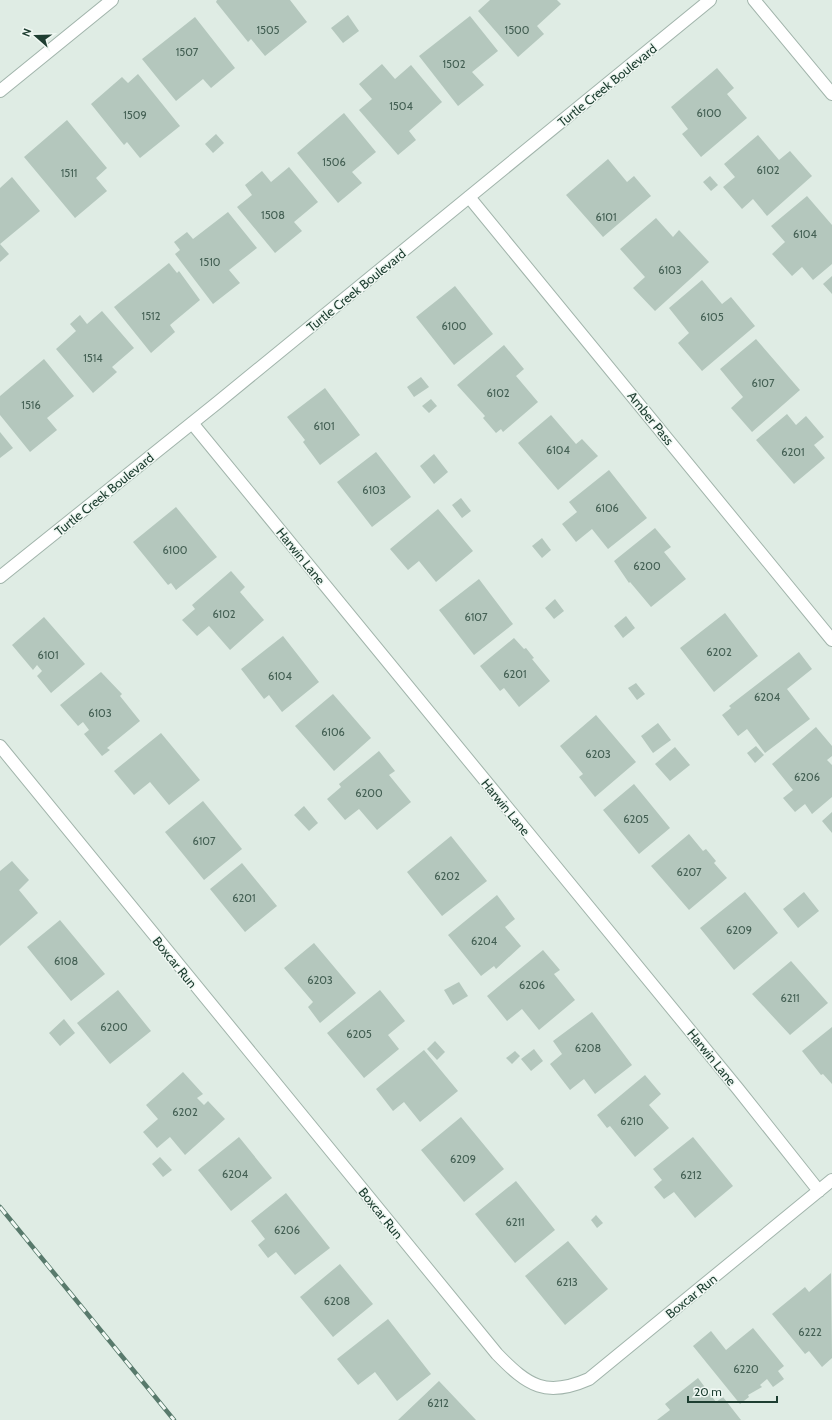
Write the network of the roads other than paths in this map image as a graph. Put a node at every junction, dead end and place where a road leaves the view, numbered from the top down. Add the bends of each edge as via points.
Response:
1 (112, 0) edge
2 (710, 0) edge
3 (754, 0) edge
4 (0, 91) edge
5 (832, 94) edge
6 (469, 197) junction
7 (192, 423) junction
8 (0, 577) edge
9 (832, 640) edge
10 (0, 746) edge
11 (832, 1180) edge
12 (819, 1191) junction

1 - 4 street
2 - 6 street, Turtle Creek Boulevard
3 - 5 street
6 - 7 street, Turtle Creek Boulevard
6 - 9 street, Amber Pass
7 - 8 street, Turtle Creek Boulevard
7 - 12 street, Harwin Lane
10 - 12 street, Boxcar Run via 497,1354 515,1373 538,1386 554,1390 572,1387 589,1379
11 - 12 street, Boxcar Run

